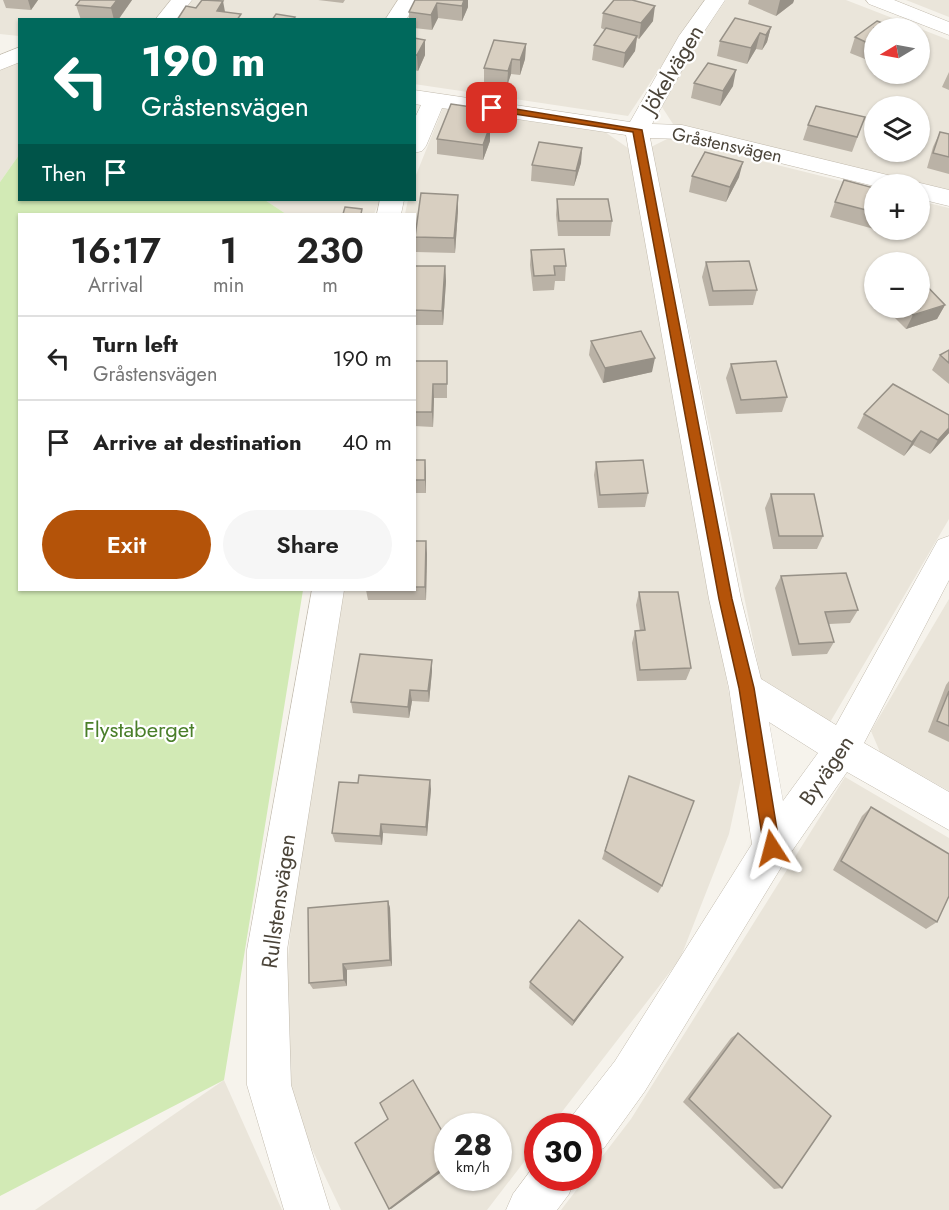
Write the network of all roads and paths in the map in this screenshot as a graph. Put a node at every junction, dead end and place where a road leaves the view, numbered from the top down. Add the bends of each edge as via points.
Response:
1 (182, 0) edge
2 (715, 0) edge
3 (876, 0) edge
4 (167, 18) edge
5 (949, 29) edge
6 (0, 42) edge
7 (18, 43) edge
8 (18, 54) edge
9 (0, 63) edge
10 (424, 99) edge
11 (637, 130) junction
12 (416, 137) edge
13 (864, 176) edge
14 (930, 193) edge
15 (949, 198) edge
16 (949, 549) edge
17 (328, 591) edge
18 (746, 688) junction
19 (842, 749) junction
20 (949, 812) edge
21 (772, 848) junction
22 (602, 1113) edge
23 (543, 1191) edge
24 (307, 1210) edge
25 (529, 1210) edge

1 - 4 street
2 - 11 street, Jökelvägen
3 - 5 street
6 - 7 street
8 - 9 street
10 - 11 street, Gråstensvägen
10 - 12 street
11 - 13 street, Gråstensvägen via 681,132
11 - 18 street, Jökelvägen via 725,599
14 - 15 street
16 - 19 street, Byvägen
17 - 24 street, Rullstensvägen via 267,950 269,1085
18 - 19 street
18 - 21 street, Jökelvägen
19 - 20 street
19 - 21 street, Byvägen
21 - 22 street, Byvägen via 630,1076
23 - 25 street

